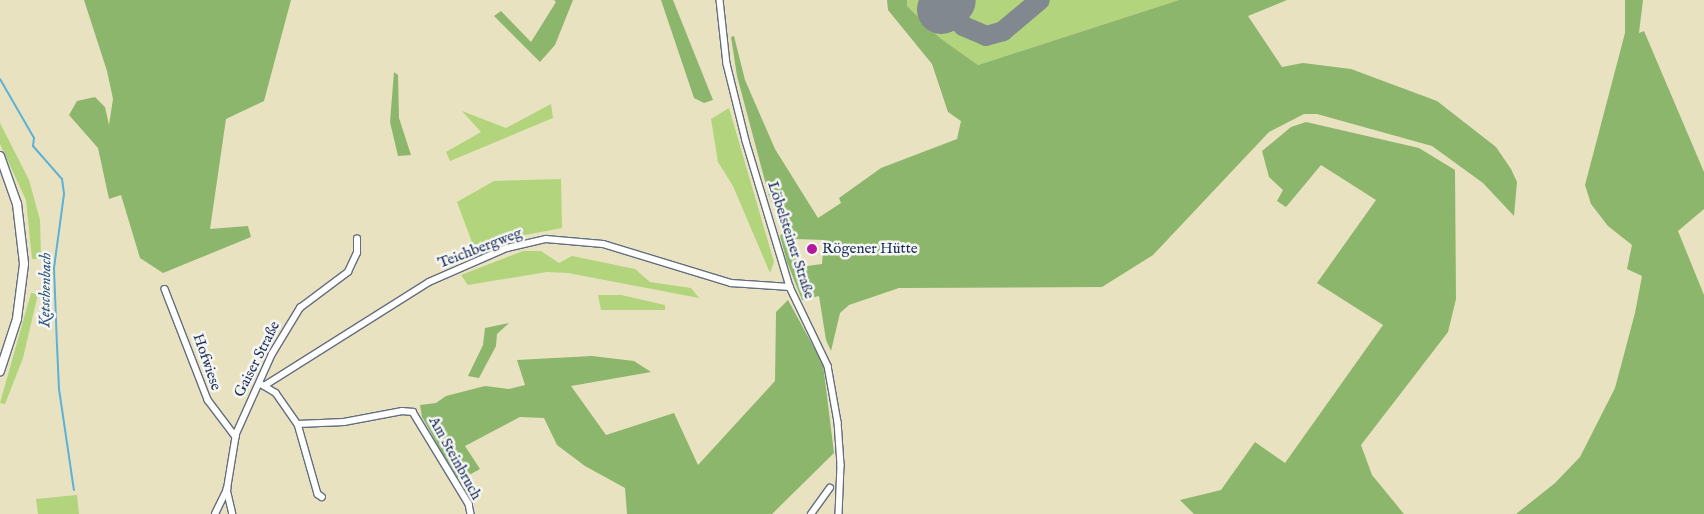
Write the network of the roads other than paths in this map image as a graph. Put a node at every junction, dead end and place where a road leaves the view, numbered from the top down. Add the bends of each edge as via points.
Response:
1 (720, 0) edge
2 (0, 156) edge
3 (357, 239) dead end
4 (790, 286) junction
5 (165, 289) dead end
6 (0, 371) edge
7 (257, 382) junction
8 (264, 386) junction
9 (298, 424) junction
10 (236, 437) junction
11 (830, 488) dead end
12 (227, 489) junction
13 (322, 497) dead end
14 (215, 514) edge
15 (233, 514) edge
16 (471, 514) edge
17 (811, 514) edge
18 (839, 514) edge

1 - 4 street, Löbelsteiner Straße via 732,87
2 - 6 street via 14,191 22,232 24,272 17,319
3 - 7 street, Gaiser Straße via 357,253 348,272 300,308
4 - 8 street, Teichbergweg via 731,283 603,244 546,239 507,248 430,282
4 - 18 street, Löbelsteiner Straße via 820,346 835,397 841,465
5 - 10 street, Hofwiese via 208,400
7 - 8 street
7 - 10 street, Gaiser Straße
8 - 9 street via 276,393
9 - 13 street via 318,494
9 - 16 street, Am Steinbruch via 344,422 402,411 413,412 470,504
10 - 12 street, Gaiser Straße
11 - 17 street
12 - 14 street, Gaiser Straße
12 - 15 street

